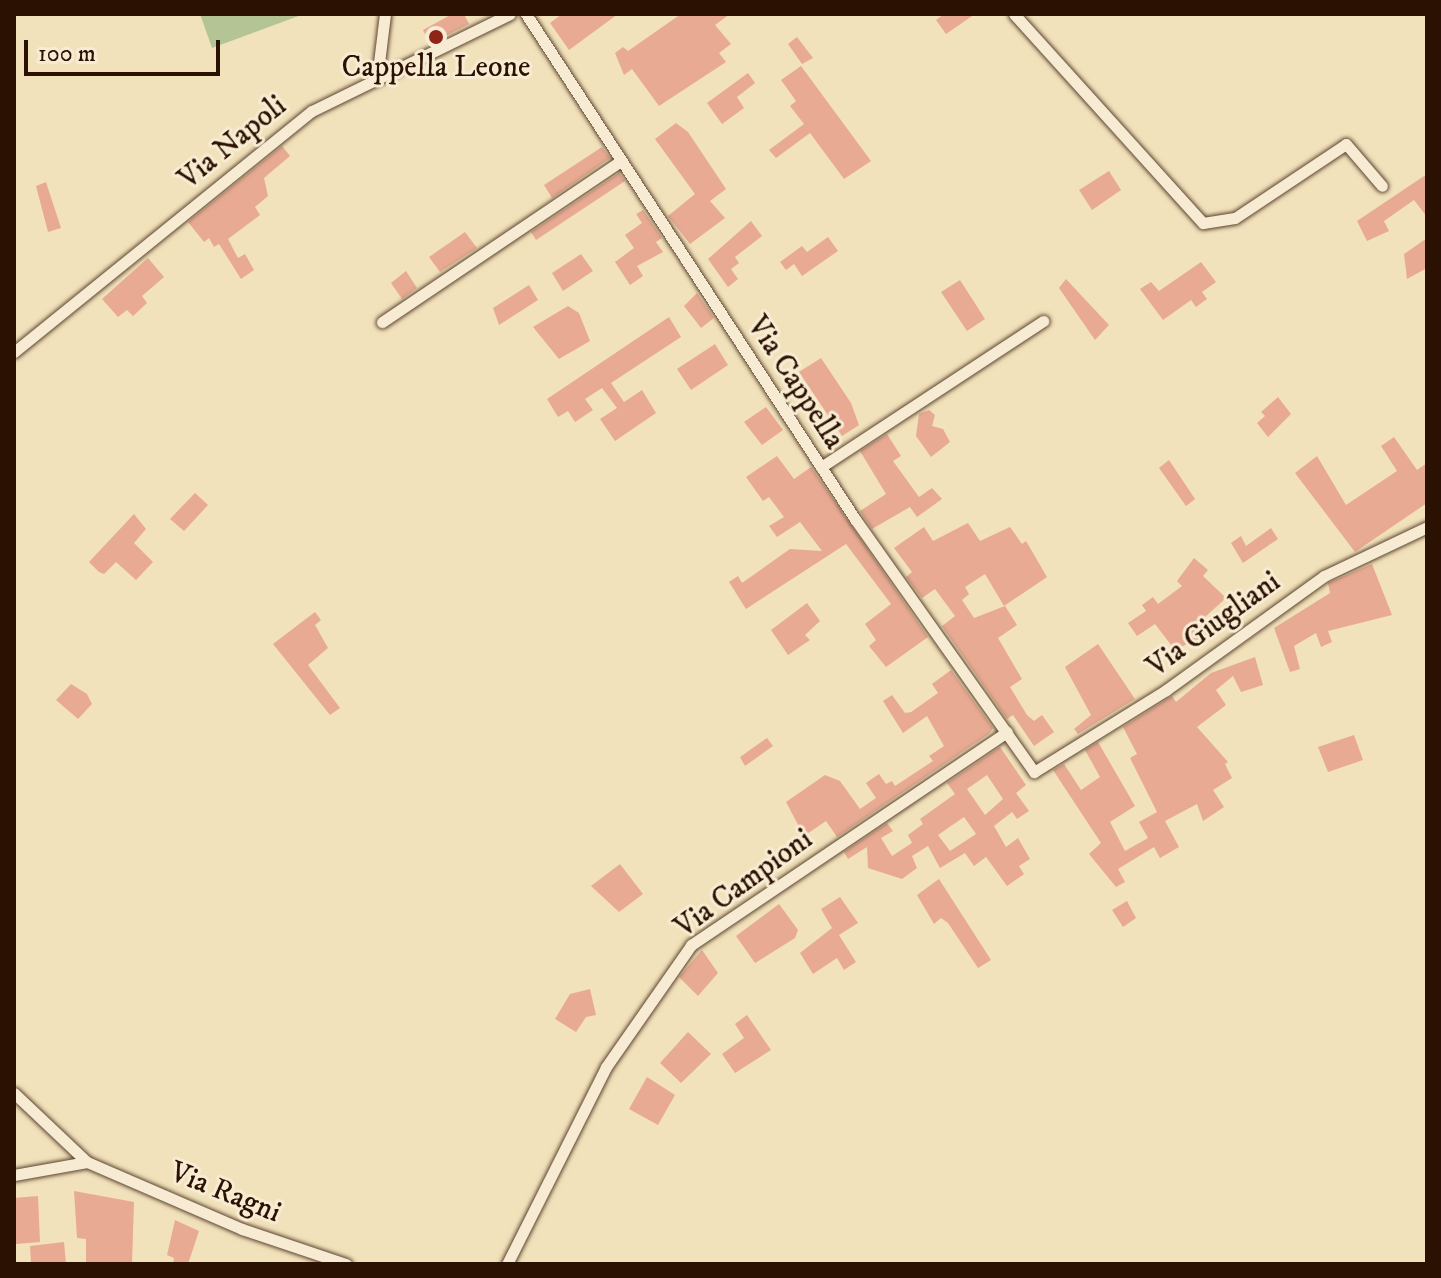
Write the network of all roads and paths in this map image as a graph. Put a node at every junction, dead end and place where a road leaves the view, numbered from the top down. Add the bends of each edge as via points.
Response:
1 (385, 14) edge
2 (510, 14) edge
3 (526, 14) edge
4 (1014, 14) edge
5 (377, 79) junction
6 (621, 161) junction
7 (1382, 186) dead end
8 (1043, 321) dead end
9 (382, 322) dead end
10 (14, 352) edge
11 (821, 467) junction
12 (1427, 527) edge
13 (1007, 732) junction
14 (1034, 772) joint
15 (14, 1093) edge
16 (87, 1162) junction
17 (14, 1175) edge
18 (346, 1264) edge
19 (507, 1264) edge

1 - 5 street
2 - 5 street, Via Napoli
3 - 6 street, Via Cappella
4 - 7 street via 1203,223 1235,218 1346,144
5 - 10 street, Via Napoli via 312,111
6 - 9 street
6 - 11 street, Via Cappella
8 - 11 street
11 - 13 street, Via Cappella
12 - 14 street, Via Giugliani via 1324,576 1166,690
13 - 14 street, Via Cappella
13 - 19 street, Via Campioni via 691,945 606,1067
15 - 16 street, Via Ragni
16 - 17 street
16 - 18 street, Via Ragni via 242,1229

